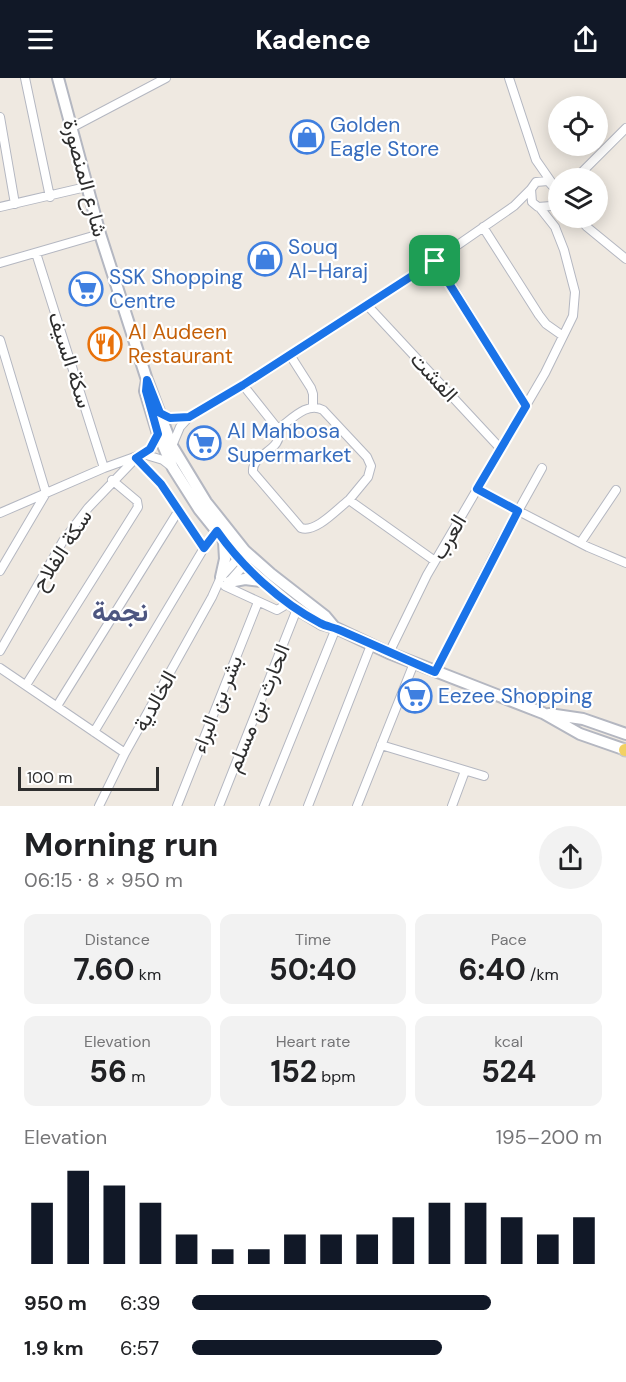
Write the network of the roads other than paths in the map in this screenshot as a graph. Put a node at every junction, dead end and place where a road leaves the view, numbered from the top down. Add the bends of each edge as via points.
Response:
1 (25, 78) edge
2 (58, 78) edge
3 (166, 78) edge
4 (509, 78) edge
5 (0, 117) edge
6 (72, 128) junction
7 (626, 128) edge
8 (536, 160) junction
9 (586, 168) edge
10 (548, 176) edge
11 (548, 182) edge
12 (534, 186) junction
13 (86, 188) junction
14 (50, 196) junction
15 (15, 204) junction
16 (514, 206) junction
17 (537, 206) junction
18 (0, 207) edge
19 (548, 207) edge
20 (548, 219) edge
21 (483, 227) junction
22 (555, 228) edge
23 (588, 228) edge
24 (100, 234) junction
25 (36, 253) junction
26 (626, 259) edge
27 (435, 261) junction
28 (0, 263) edge
29 (367, 305) junction
30 (563, 336) junction
31 (0, 340) edge
32 (290, 355) junction
33 (147, 380) junction
34 (243, 385) junction
35 (313, 406) junction
36 (526, 406) junction
37 (160, 413) junction
38 (189, 417) junction
39 (278, 429) junction
40 (158, 434) junction
41 (172, 446) junction
42 (500, 448) junction
43 (140, 456) junction
44 (104, 468) junction
45 (173, 468) junction
46 (542, 468) dead end
47 (112, 480) junction
48 (477, 489) junction
49 (616, 490) dead end
50 (46, 493) junction
51 (348, 500) junction
52 (179, 510) junction
53 (518, 511) junction
54 (0, 513) edge
55 (217, 531) junction
56 (224, 541) junction
57 (581, 542) junction
58 (204, 548) junction
59 (245, 558) junction
60 (435, 561) junction
61 (626, 563) edge
62 (0, 572) edge
63 (262, 581) junction
64 (225, 582) junction
65 (258, 602) junction
66 (293, 606) junction
67 (336, 628) junction
68 (371, 645) junction
69 (0, 651) edge
70 (389, 653) junction
71 (414, 663) junction
72 (0, 668) edge
73 (435, 672) junction
74 (26, 685) junction
75 (57, 706) junction
76 (539, 714) junction
77 (94, 732) junction
78 (626, 735) edge
79 (381, 745) junction
80 (626, 750) edge
81 (125, 753) junction
82 (465, 771) junction
83 (484, 776) dead end
84 (99, 806) edge
85 (177, 806) edge
86 (219, 806) edge
87 (264, 806) edge
88 (308, 806) edge
89 (357, 806) edge
90 (452, 806) edge

1 - 14 street
2 - 6 main road, شارع المنصورة
3 - 6 street
4 - 8 street
5 - 15 street
6 - 13 main road, شارع المنصورة
7 - 9 street
8 - 10 street
8 - 12 street
11 - 12 street
12 - 16 street
12 - 17 street via 530,198
13 - 14 street
13 - 24 main road, شارع المنصورة
14 - 15 street
15 - 18 street
16 - 17 street
16 - 21 street
17 - 19 street
17 - 20 street, العرب
21 - 27 street
21 - 30 street via 539,315
22 - 30 street, العرب via 575,292 573,316
23 - 26 street
24 - 25 street
24 - 33 main road, شارع المنصورة
25 - 28 street
25 - 44 street, سكة السيف
27 - 29 street
27 - 36 street
29 - 32 street
29 - 42 street, الفشت
30 - 36 street, العرب
31 - 50 street
32 - 34 street
32 - 35 street via 311,388
33 - 37 main road, شارع المنصورة
33 - 40 main road, شارع المنصورة via 146,391
34 - 38 street
34 - 39 street
35 - 39 street
35 - 51 street via 323,410 370,462 371,472
36 - 42 street, العرب
37 - 38 street via 170,418
37 - 41 main road, شارع المنصورة
38 - 41 street via 176,433
39 - 51 street via 279,439 252,469 297,524 306,530 315,528
40 - 43 street, سكة الفلاح via 150,449
40 - 45 main road, شارع المنصورة
41 - 59 main road, شارع المنصورة
42 - 48 street, العرب
43 - 44 street
43 - 45 street via 163,460
43 - 47 street, سكة الفلاح
43 - 52 street
44 - 50 street
45 - 55 main road, شارع المنصورة
46 - 53 street
47 - 69 street, سكة الفلاح via 63,541
47 - 74 street via 139,504
48 - 53 street
48 - 60 street, العرب
49 - 57 street
50 - 54 street
50 - 62 street
51 - 60 street
52 - 58 street
52 - 75 street
53 - 57 street
53 - 73 street
55 - 56 main road, شارع المنصورة
55 - 58 street
56 - 59 main road, شارع المنصورة
56 - 64 main road
57 - 61 street
58 - 77 street
59 - 63 main road, شارع المنصورة
59 - 64 street, الخالدية
59 - 67 main road, شارع المنصورة
60 - 70 street, العرب
63 - 64 main road
63 - 66 main road, شارع المنصورة
64 - 65 street
64 - 81 street, الخالدية via 212,597
65 - 66 street via 277,610
65 - 85 street, بشر بن البراء
66 - 67 main road, شارع المنصورة
66 - 86 street, الحارث بن مسلم
67 - 68 main road, شارع المنصورة
67 - 87 street
68 - 70 main road, شارع المنصورة
68 - 88 street
70 - 71 main road, شارع المنصورة
71 - 73 main road, شارع المنصورة
71 - 79 street
72 - 74 street
73 - 76 main road, شارع المنصورة
74 - 75 street
75 - 77 street
76 - 78 main road, شارع المنصورة via 583,719
76 - 80 main road, شارع المنصورة
77 - 81 street
79 - 82 street
79 - 89 street
81 - 84 street, الخالدية
82 - 83 street
82 - 90 street

